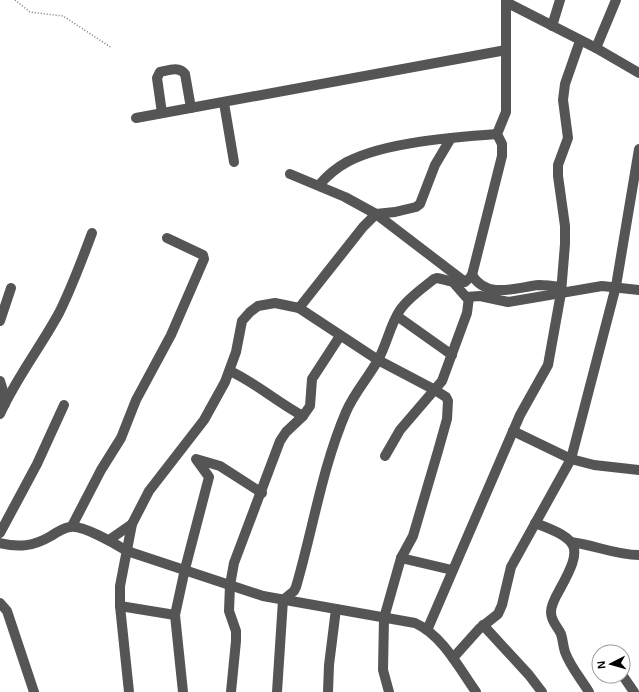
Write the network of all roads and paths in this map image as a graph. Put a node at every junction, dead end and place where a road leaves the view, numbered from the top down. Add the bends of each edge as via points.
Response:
1 (15, 0) edge
2 (560, 0) edge
3 (616, 0) edge
4 (510, 2) edge
5 (552, 26) junction
6 (580, 41) junction
7 (112, 48) dead end
8 (596, 48) junction
9 (506, 50) junction
10 (639, 73) edge
11 (224, 102) junction
12 (191, 108) junction
13 (162, 113) junction
14 (136, 118) dead end
15 (497, 134) junction
16 (451, 138) junction
17 (639, 149) edge
18 (234, 162) dead end
19 (290, 174) dead end
20 (319, 185) junction
21 (376, 214) junction
22 (92, 233) dead end
23 (167, 238) dead end
24 (468, 278) junction
25 (453, 282) junction
26 (616, 286) junction
27 (11, 288) dead end
28 (561, 290) junction
29 (639, 290) edge
30 (469, 297) junction
31 (299, 308) junction
32 (397, 316) junction
33 (0, 320) edge
34 (340, 336) junction
35 (452, 355) junction
36 (378, 360) junction
37 (230, 371) junction
38 (0, 381) edge
39 (435, 390) junction
40 (5, 404) junction
41 (64, 406) dead end
42 (0, 414) edge
43 (303, 416) junction
44 (513, 430) junction
45 (182, 450) junction
46 (385, 456) dead end
47 (196, 459) junction
48 (571, 459) junction
49 (639, 470) edge
50 (262, 493) junction
51 (535, 523) junction
52 (132, 524) junction
53 (72, 526) junction
54 (0, 533) edge
55 (109, 540) junction
56 (571, 542) junction
57 (0, 543) edge
58 (127, 551) junction
59 (639, 555) edge
60 (401, 558) junction
61 (185, 569) junction
62 (452, 570) junction
63 (230, 585) junction
64 (283, 600) junction
65 (0, 602) edge
66 (120, 606) junction
67 (336, 609) junction
68 (175, 615) junction
69 (384, 618) junction
70 (483, 625) junction
71 (428, 628) junction
72 (453, 658) junction
73 (34, 692) edge
74 (129, 692) edge
75 (183, 692) edge
76 (231, 692) edge
77 (278, 692) edge
78 (328, 692) edge
79 (389, 692) edge
80 (476, 692) edge
81 (542, 692) edge
82 (589, 692) edge

1 - 7 path via 30,12 63,16
2 - 5 street
3 - 8 street
4 - 5 street
4 - 9 street
5 - 6 street
6 - 8 street
6 - 28 street via 563,100 568,138 558,165 565,226
8 - 10 street
9 - 11 street
9 - 15 street via 506,112
11 - 12 street
11 - 18 street
12 - 13 street
12 - 13 street via 182,70 160,72 157,78
13 - 14 street
15 - 16 street
15 - 24 street via 502,144 502,156
16 - 20 street via 395,147 358,157 335,169
16 - 21 street via 435,165 420,204 395,212
17 - 26 street
19 - 20 street
20 - 21 street
21 - 24 street
21 - 31 street via 362,227
22 - 40 street via 78,272 58,313
23 - 53 street via 203,255 204,259 171,336 136,400 121,438
24 - 25 street
24 - 28 street via 498,291 540,285
25 - 30 street
25 - 32 street via 434,279 404,305
26 - 28 street
26 - 29 street
26 - 48 street
27 - 33 street
28 - 30 street via 508,302 480,296
28 - 44 street via 548,365
30 - 35 street via 467,313
31 - 34 street
31 - 37 street via 275,303 258,306 250,312 240,326
32 - 35 street
32 - 36 street
34 - 36 street
34 - 43 street via 312,379 312,402
35 - 39 street via 442,381
36 - 39 street
36 - 64 street via 346,412 325,471 296,587
37 - 43 street via 252,382 287,408
37 - 45 street via 209,412
38 - 40 street
39 - 46 street via 400,430
39 - 60 street via 448,401 447,419 413,536
40 - 42 street
41 - 54 street
43 - 50 street via 280,441
44 - 48 street
44 - 62 street
45 - 47 street
45 - 52 street via 149,492
47 - 50 street via 220,466
47 - 61 street via 209,476
48 - 49 street
48 - 51 street
50 - 63 street via 234,563
51 - 56 street via 560,532
51 - 70 street via 511,567 498,614
52 - 55 street
52 - 58 street
53 - 55 street
53 - 57 street via 27,546
55 - 58 street
56 - 59 street via 598,546 621,554
56 - 82 street via 574,560 556,596 551,613 568,658
58 - 61 street
58 - 66 street via 120,586
60 - 62 street
60 - 69 street
61 - 63 street
61 - 68 street
62 - 71 street
63 - 64 street
63 - 76 street via 229,611 236,631
64 - 67 street
64 - 77 street
65 - 73 street via 7,611
66 - 68 street
66 - 74 street
67 - 69 street
67 - 78 street
68 - 75 street
69 - 71 street
69 - 79 street via 383,670
70 - 72 street
70 - 81 street
71 - 72 street
72 - 80 street

